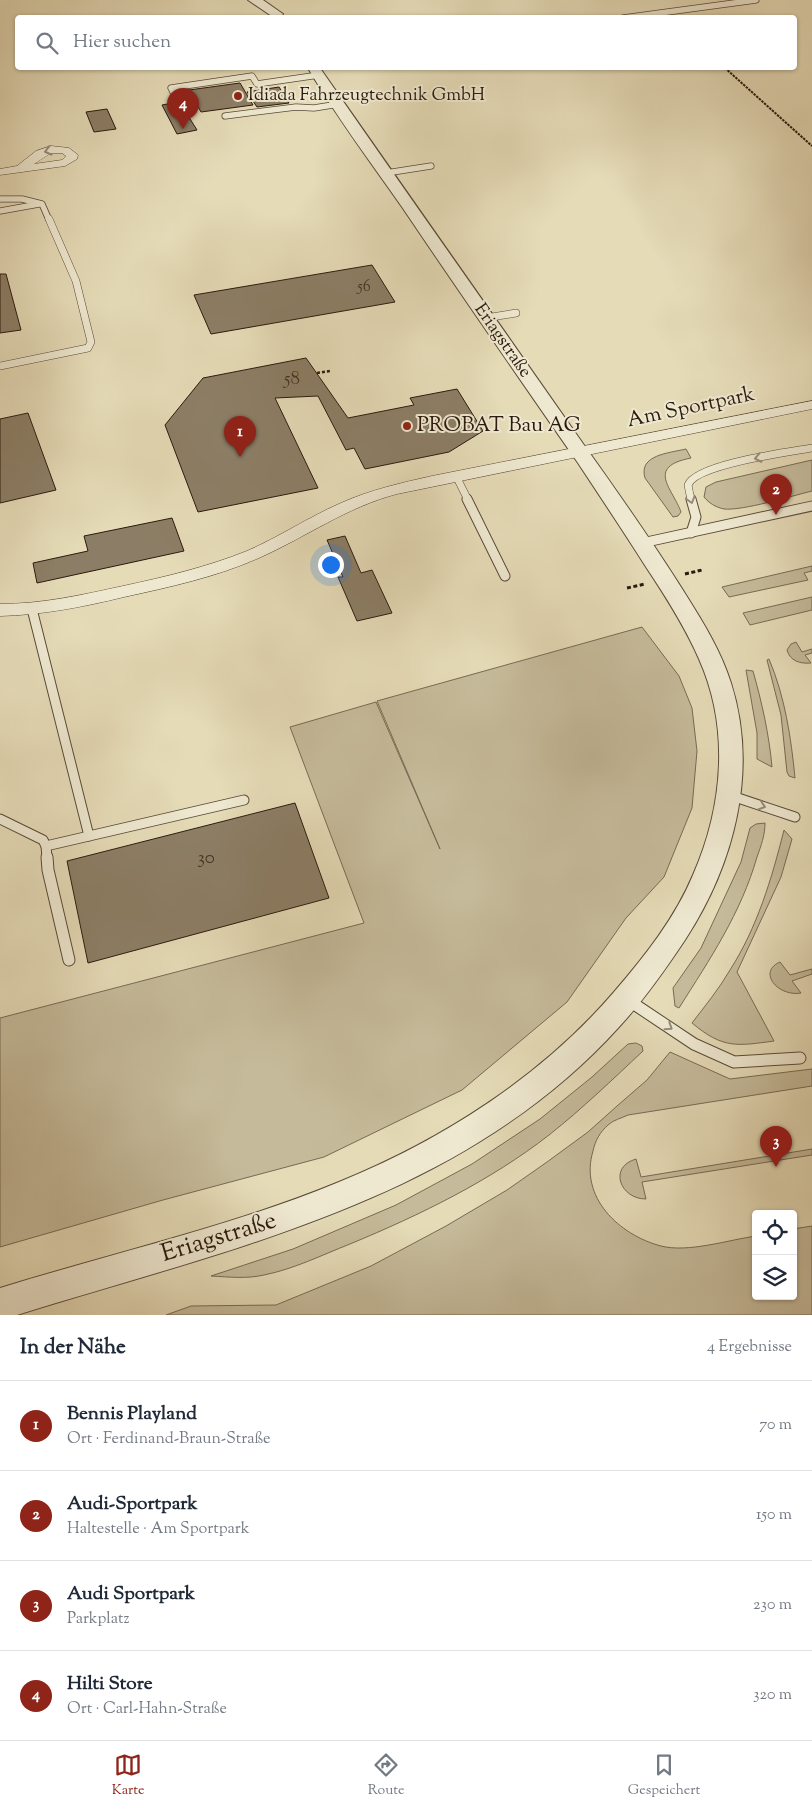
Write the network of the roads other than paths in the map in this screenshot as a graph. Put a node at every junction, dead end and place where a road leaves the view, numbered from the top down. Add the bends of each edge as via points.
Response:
1 (254, 0) edge
2 (268, 0) edge
3 (756, 0) edge
4 (276, 15) edge
5 (277, 15) edge
6 (646, 15) edge
7 (316, 71) edge
8 (177, 100) dead end
9 (339, 104) junction
10 (225, 116) dead end
11 (431, 166) dead end
12 (21, 169) dead end
13 (0, 172) edge
14 (386, 173) junction
15 (0, 199) edge
16 (42, 204) junction
17 (0, 211) edge
18 (516, 313) dead end
19 (486, 318) junction
20 (0, 366) edge
21 (812, 405) edge
22 (812, 448) edge
23 (579, 452) junction
24 (456, 476) junction
25 (812, 506) edge
26 (691, 533) junction
27 (642, 543) junction
28 (506, 576) dead end
29 (32, 609) junction
30 (0, 610) edge
31 (729, 795) junction
32 (244, 800) dead end
33 (795, 817) dead end
34 (0, 819) edge
35 (89, 836) junction
36 (46, 846) junction
37 (69, 960) dead end
38 (628, 1000) junction
39 (800, 1058) dead end
40 (0, 1304) edge

1 - 4 street
2 - 5 street
3 - 6 lane
7 - 8 lane via 256,84 252,76 171,88
7 - 9 street, Eriagstraße
9 - 10 lane via 314,108 296,106
9 - 14 street, Eriagstraße
11 - 14 lane
12 - 13 street
14 - 19 street, Eriagstraße
15 - 16 lane via 20,198
16 - 17 lane
16 - 20 lane via 76,281 91,342 88,348
18 - 19 lane
19 - 23 street, Eriagstraße
21 - 23 street, Am Sportpark
22 -> 26 lane via 697,473 688,486 696,515
23 - 24 street, Am Sportpark
23 - 27 street, Eriagstraße
24 - 28 lane
24 - 29 street, Am Sportpark via 359,501 271,546 218,568 94,599
25 - 26 lane
26 - 27 lane
27 - 31 street, Eriagstraße via 702,640 720,683 732,756
29 - 30 street, Am Sportpark
29 - 35 lane
31 -> 33 lane
31 - 38 street, Eriagstraße via 718,846 699,895 666,950
32 - 35 lane
34 - 36 lane via 43,840
35 - 36 lane
36 - 37 lane via 48,870
38 -> 39 lane via 694,1044 734,1062
38 - 40 street, Eriagstraße via 546,1079 432,1155 288,1217

